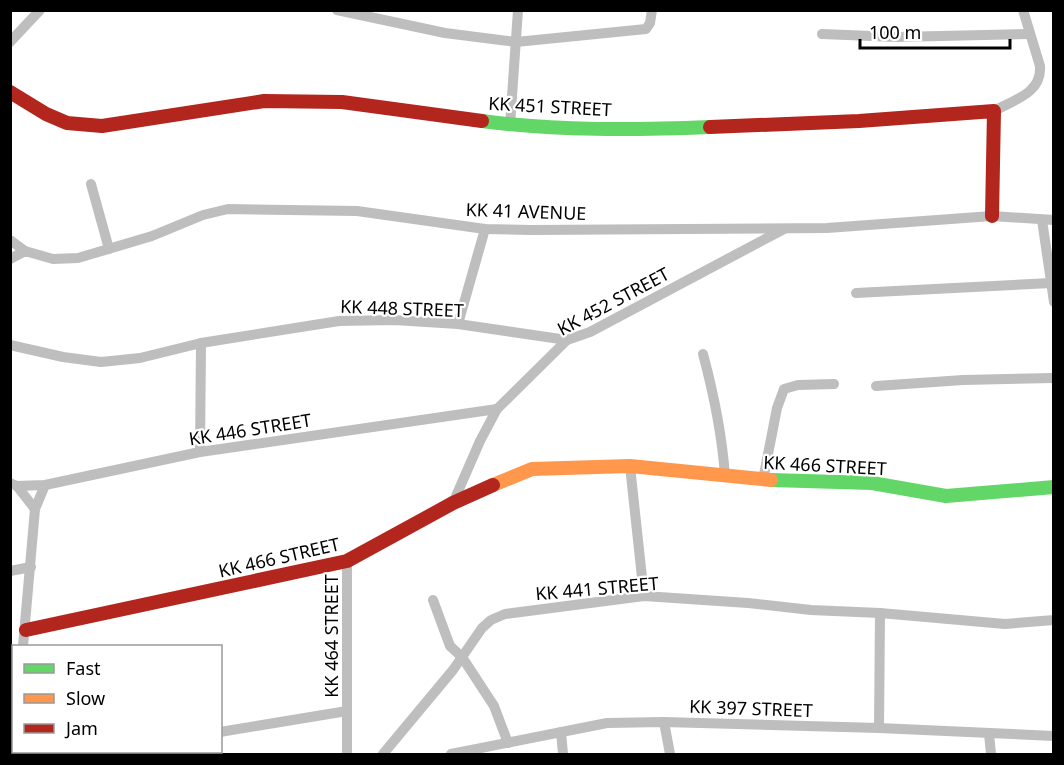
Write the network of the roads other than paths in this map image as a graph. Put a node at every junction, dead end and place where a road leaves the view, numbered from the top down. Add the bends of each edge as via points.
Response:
1 (40, 10) edge
2 (337, 10) edge
3 (518, 10) edge
4 (652, 10) edge
5 (1023, 10) edge
6 (1030, 33) junction
7 (822, 34) dead end
8 (10, 42) edge
9 (516, 42) junction
10 (10, 92) edge
11 (994, 111) junction
12 (510, 125) junction
13 (91, 184) dead end
14 (992, 216) junction
15 (1042, 220) junction
16 (1053, 220) edge
17 (787, 227) junction
18 (485, 229) junction
19 (10, 240) edge
20 (109, 249) junction
21 (25, 251) junction
22 (10, 259) edge
23 (1051, 283) junction
24 (856, 293) dead end
25 (1053, 297) edge
26 (458, 324) junction
27 (567, 340) junction
28 (201, 343) junction
29 (10, 345) edge
30 (703, 354) dead end
31 (1053, 378) edge
32 (834, 384) dead end
33 (876, 386) dead end
34 (497, 409) junction
35 (200, 452) junction
36 (630, 466) junction
37 (725, 476) junction
38 (764, 480) junction
39 (14, 485) edge
40 (45, 485) junction
41 (1053, 487) edge
42 (453, 503) junction
43 (35, 509) junction
44 (347, 561) junction
45 (31, 567) junction
46 (10, 571) edge
47 (644, 596) junction
48 (433, 600) dead end
49 (880, 613) junction
50 (1053, 620) edge
51 (26, 630) junction
52 (23, 645) edge
53 (462, 657) junction
54 (347, 711) junction
55 (664, 722) junction
56 (879, 728) junction
57 (222, 732) edge
58 (561, 732) junction
59 (989, 734) junction
60 (1053, 736) edge
61 (508, 743) junction
62 (347, 754) edge
63 (383, 754) edge
64 (450, 754) edge
65 (563, 754) edge
66 (670, 754) edge
67 (991, 754) edge

1 - 8 street
2 - 9 street via 445,33
3 - 9 street
4 - 9 street via 650,23 642,30
5 - 6 street
6 - 7 street via 896,37
6 - 11 street via 1040,66 1038,83
9 - 12 street
10 - 12 street, KK 451 STREET via 67,123 102,126 264,101 342,102
11 - 12 street, KK 451 STREET via 702,127
11 - 14 street
13 - 20 street
14 - 15 street, KK 41 AVENUE
14 - 17 street, KK 41 AVENUE via 826,228
15 - 16 street, KK 41 AVENUE
15 - 23 street
17 - 18 street, KK 41 AVENUE
17 - 27 street, KK 452 STREET via 590,332
18 - 20 street, KK 41 AVENUE via 357,211 228,209
18 - 26 street
19 - 21 street
20 - 21 street, KK 41 AVENUE via 78,258 53,259
21 - 22 street
23 - 24 street
23 - 25 street
26 - 27 street, KK 448 STREET
26 - 28 street, KK 448 STREET via 339,321
27 - 34 street, KK 452 STREET
28 - 29 street, KK 448 STREET via 141,358 101,362
28 - 35 street
30 - 37 street via 720,431
31 - 33 street
32 - 38 street via 784,389
34 - 35 street, KK 446 STREET
34 - 42 street, KK 452 STREET
35 - 40 street, KK 446 STREET
36 - 37 street, KK 466 STREET
36 - 42 street, KK 466 STREET via 532,469
36 - 47 street
37 - 38 street, KK 466 STREET
38 - 41 street, KK 466 STREET via 872,483 946,496
39 - 40 street, KK 446 STREET
39 - 43 street
40 - 43 street
42 - 44 street, KK 466 STREET
43 - 45 street
44 - 51 street, KK 466 STREET
44 - 54 street, KK 464 STREET
45 - 46 street
45 - 51 street
47 - 49 street, KK 441 STREET
47 - 53 street, KK 441 STREET via 505,614 482,628
48 - 53 street via 446,638
49 - 50 street, KK 441 STREET via 1005,624
49 - 56 street
51 - 52 street
53 - 61 street via 494,706
53 - 63 street, KK 441 STREET
54 - 57 street, KK 464 STREET
54 - 62 street, KK 464 STREET
55 - 56 street, KK 397 STREET
55 - 58 street, KK 397 STREET via 608,723
55 - 66 street
56 - 59 street, KK 397 STREET
58 - 61 street, KK 397 STREET
58 - 65 street
59 - 60 street, KK 397 STREET
59 - 67 street
61 - 64 street, KK 397 STREET

